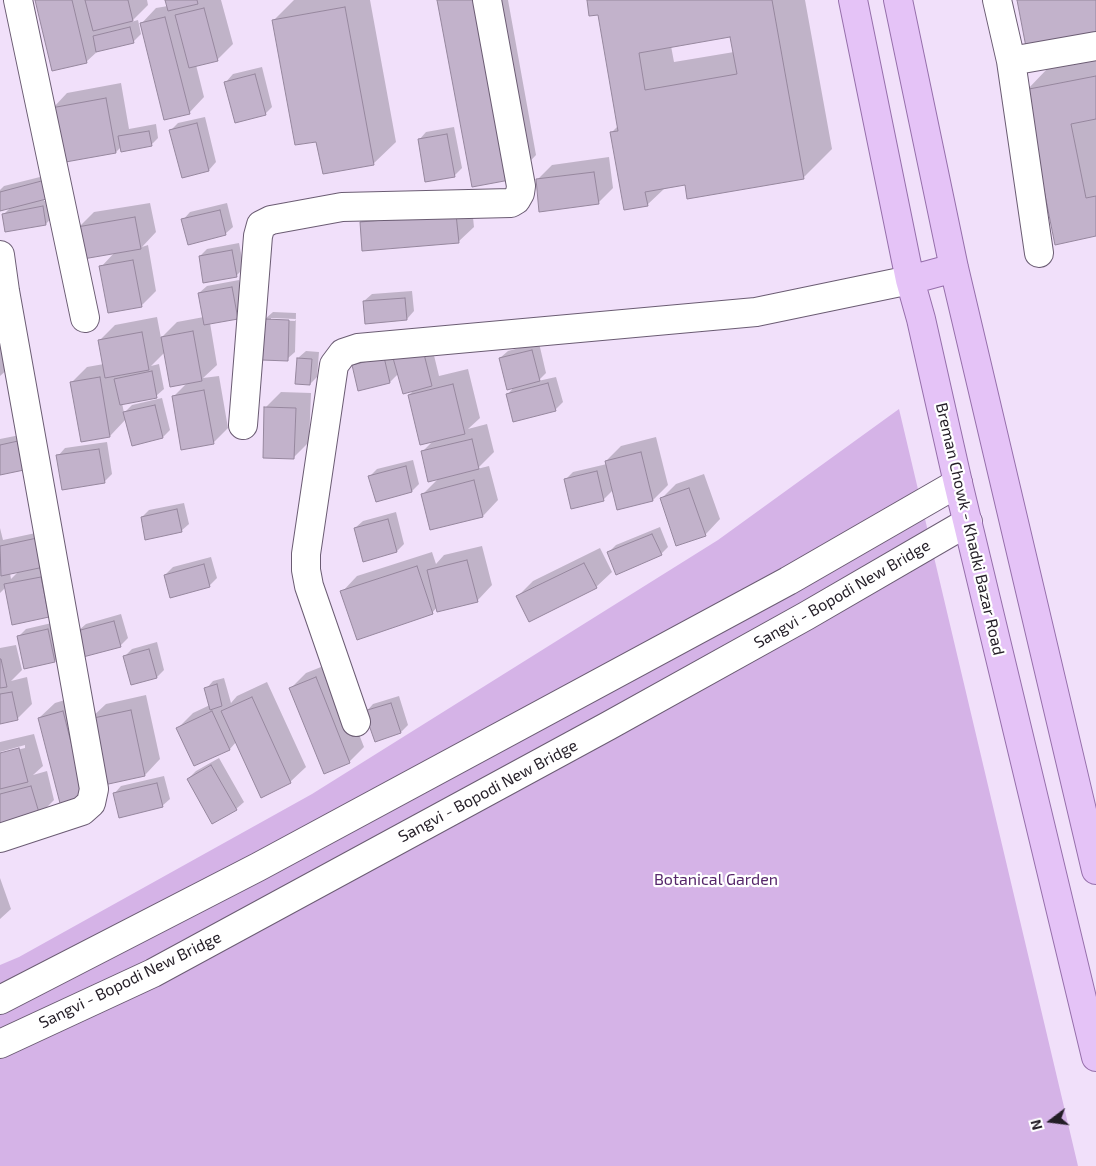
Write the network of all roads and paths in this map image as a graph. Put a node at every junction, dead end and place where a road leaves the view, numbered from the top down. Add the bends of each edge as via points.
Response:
1 (18, 0) edge
2 (487, 0) edge
3 (853, 0) edge
4 (898, 0) edge
5 (997, 0) edge
6 (1096, 46) edge
7 (1011, 61) junction
8 (1039, 253) dead end
9 (0, 255) edge
10 (954, 268) junction
11 (910, 280) junction
12 (86, 318) dead end
13 (243, 425) dead end
14 (958, 482) junction
15 (968, 522) junction
16 (356, 722) dead end
17 (0, 838) edge
18 (1096, 870) edge
19 (0, 1000) edge
20 (0, 1044) edge
21 (1096, 1057) edge

1 - 12 street
2 - 13 street via 521,186 516,200 511,203 342,206 271,220 261,225
3 - 11 main road, Breman Chowk - Khadki Bazar Road
4 - 10 main road
5 - 7 street
6 - 7 street
7 - 8 street
9 - 17 street via 94,788 91,803 82,811
10 - 11 main road
10 - 18 main road
11 - 14 main road, Breman Chowk - Khadki Bazar Road
11 - 16 street via 756,312 358,348 343,353 334,365 306,570
14 - 15 main road, Breman Chowk - Khadki Bazar Road
14 - 19 street via 788,581 267,862
15 - 20 street, Sangvi - Bopodi New Bridge via 608,726 152,973
15 - 21 main road, Breman Chowk - Khadki Bazar Road

